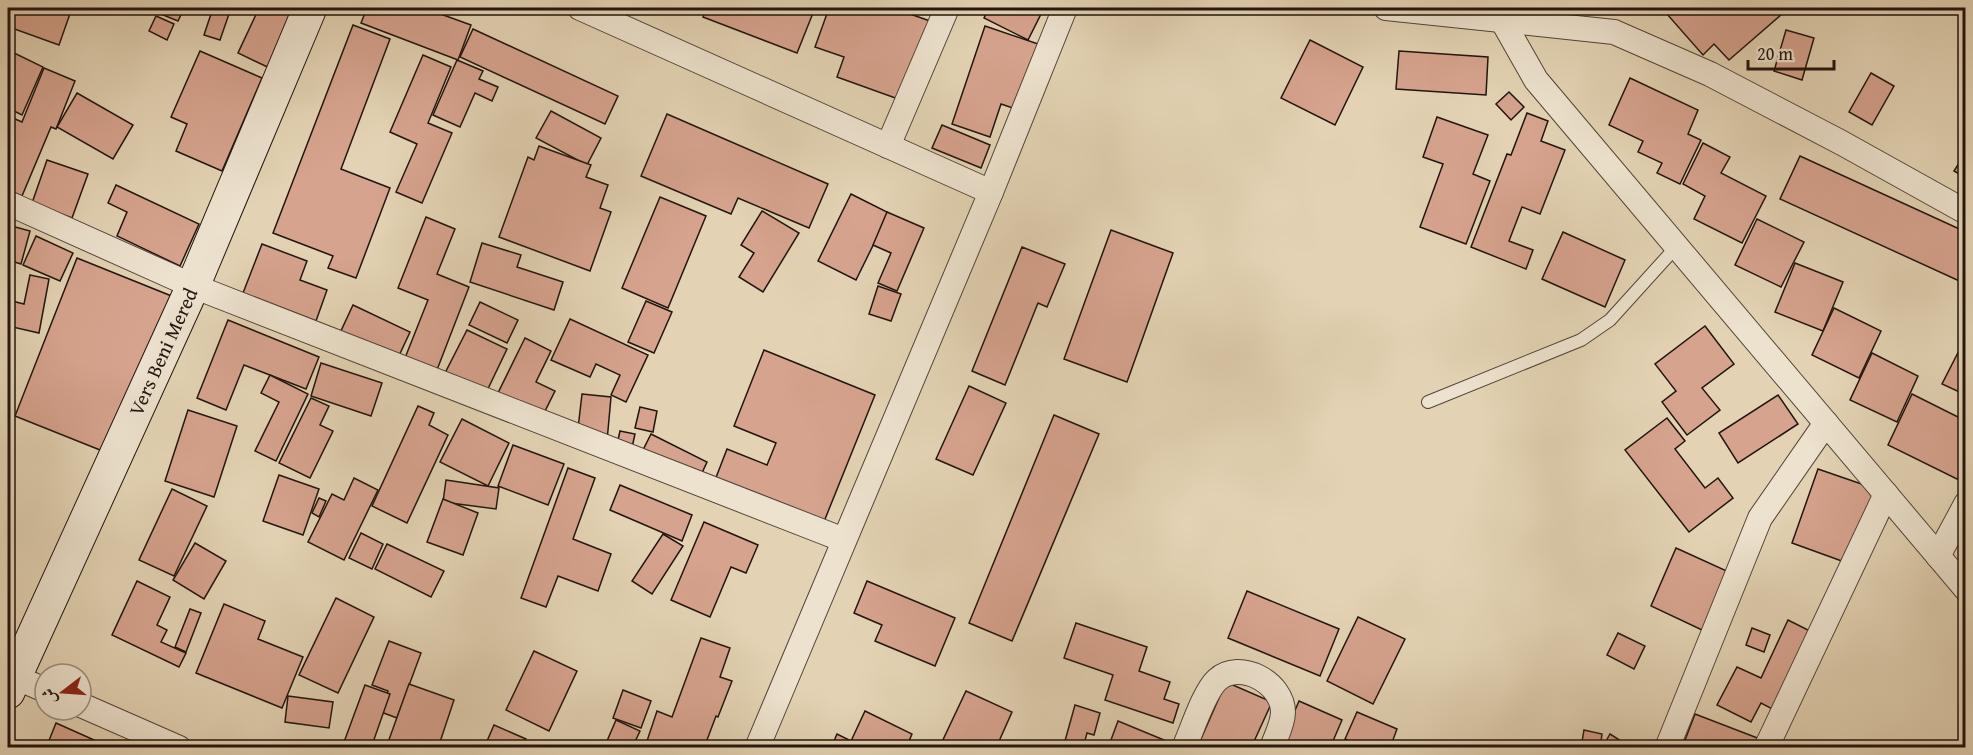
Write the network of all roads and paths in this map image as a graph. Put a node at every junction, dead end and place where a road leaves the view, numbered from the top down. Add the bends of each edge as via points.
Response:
1 (310, 8) edge
2 (580, 8) edge
3 (947, 8) edge
4 (1065, 8) edge
5 (1386, 8) edge
6 (1502, 20) junction
7 (888, 146) junction
8 (990, 192) junction
9 (8, 203) edge
10 (1965, 212) edge
11 (1677, 246) junction
12 (193, 286) junction
13 (1428, 402) dead end
14 (1826, 423) junction
15 (1886, 494) junction
16 (1965, 504) edge
17 (844, 540) junction
18 (1938, 556) junction
19 (1965, 589) edge
20 (10, 681) edge
21 (33, 687) edge
22 (93, 710) edge
23 (179, 747) edge
24 (757, 747) edge
25 (1184, 747) edge
26 (1272, 747) edge
27 (1667, 747) edge
28 (1766, 747) edge

1 - 12 main road, Vers Beni Mered
2 - 7 street
3 - 7 street
4 - 8 street
5 - 6 street
6 - 10 street via 1614,32 1710,74
6 - 11 street via 1536,81
7 - 8 street
8 - 17 street
9 - 12 street
11 - 13 lane via 1610,320 1581,340
11 - 14 street
12 - 17 street
12 - 20 main road, Vers Beni Mered
14 - 15 street
14 - 27 street via 1760,518
15 - 18 street
15 - 28 street
16 - 18 street
17 - 24 street
18 - 19 street
20 - 21 street
22 - 23 street
25 - 26 street via 1212,686 1224,675 1239,672 1269,684 1281,700 1282,721

